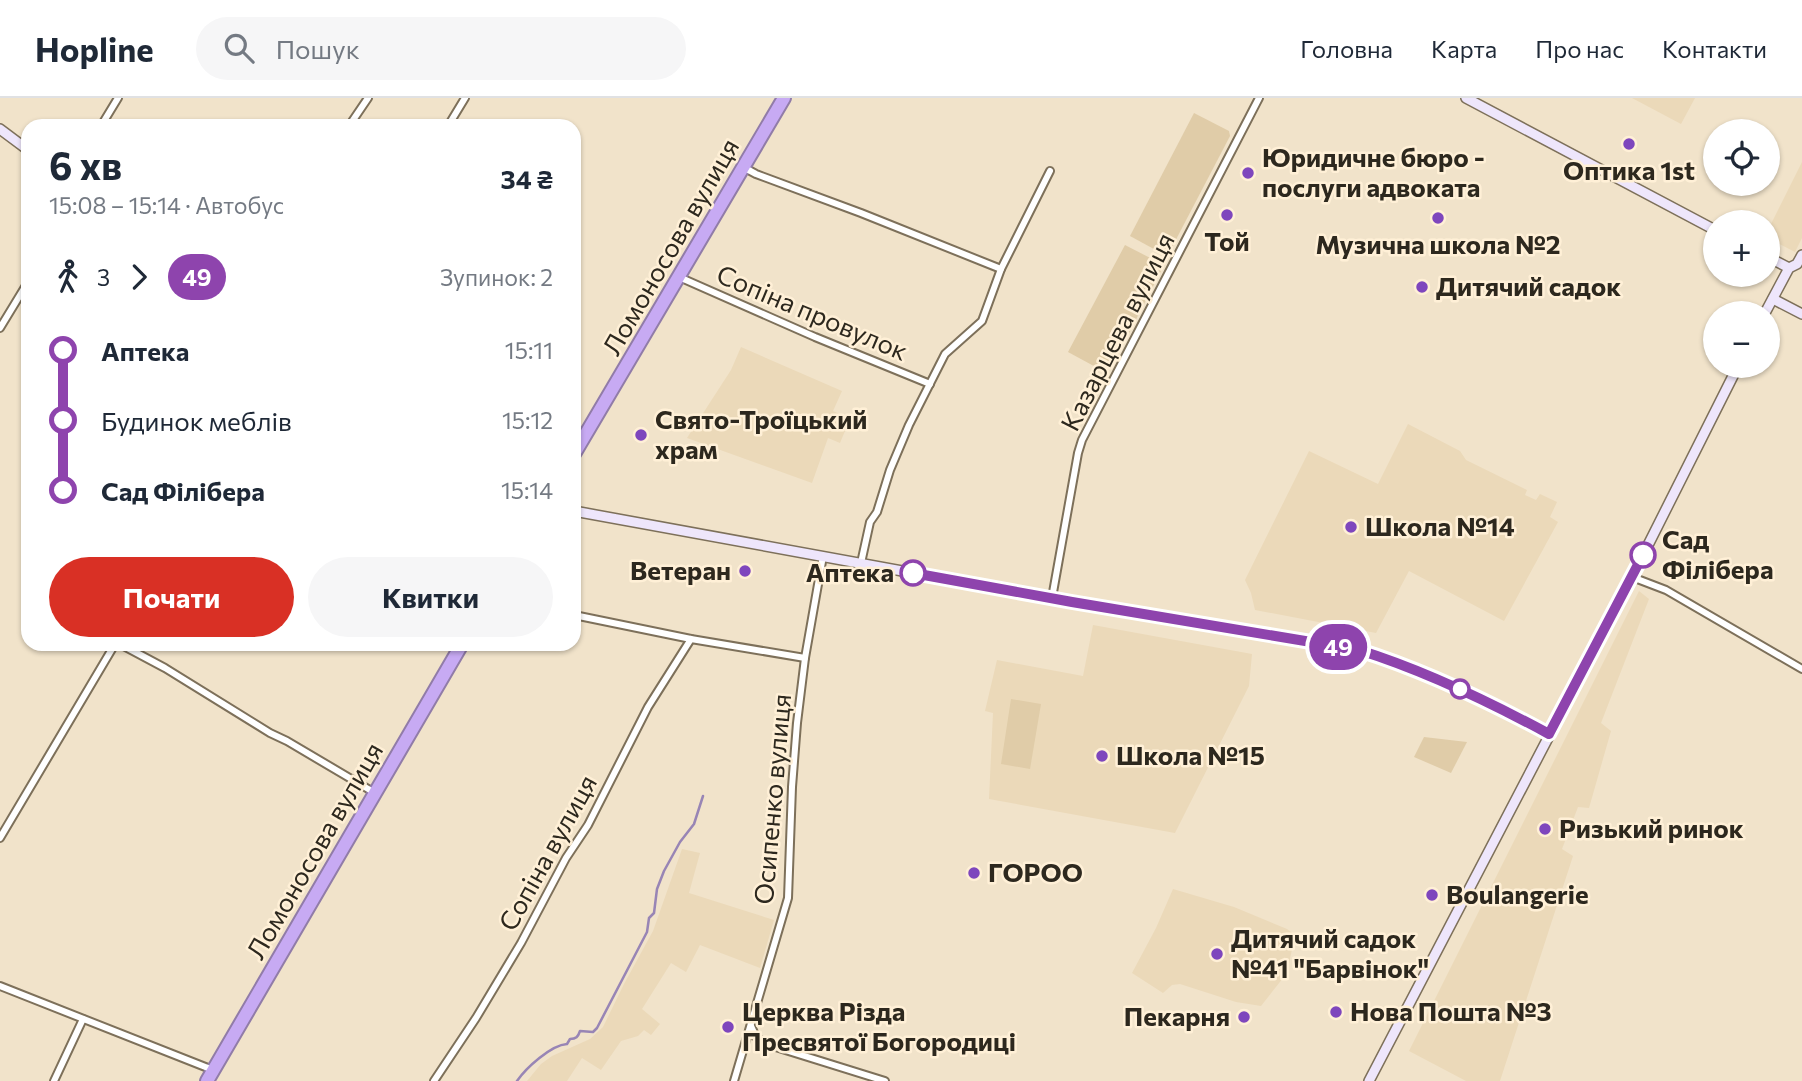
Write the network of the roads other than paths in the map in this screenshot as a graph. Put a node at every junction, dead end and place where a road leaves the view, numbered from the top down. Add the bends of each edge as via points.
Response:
1 (118, 98) edge
2 (368, 98) edge
3 (466, 98) edge
4 (784, 98) edge
5 (1259, 98) edge
6 (1466, 98) edge
7 (105, 119) edge
8 (354, 119) edge
9 (452, 119) edge
10 (0, 129) edge
11 (21, 145) edge
12 (743, 167) junction
13 (1050, 171) dead end
14 (1703, 224) edge
15 (1802, 254) edge
16 (1780, 263) edge
17 (1789, 268) junction
18 (1001, 269) junction
19 (679, 277) junction
20 (21, 294) edge
21 (1773, 299) joint
22 (1802, 314) edge
23 (0, 328) edge
24 (1732, 378) edge
25 (930, 384) junction
26 (581, 442) edge
27 (581, 512) edge
28 (823, 556) junction
29 (861, 563) junction
30 (1632, 577) junction
31 (1052, 598) junction
32 (581, 616) edge
33 (691, 639) junction
34 (114, 651) edge
35 (132, 651) edge
36 (458, 651) edge
37 (805, 658) junction
38 (1802, 669) edge
39 (1549, 734) junction
40 (375, 793) junction
41 (0, 838) edge
42 (0, 986) edge
43 (83, 1018) junction
44 (751, 1026) junction
45 (210, 1078) edge
46 (54, 1081) edge
47 (434, 1081) edge
48 (734, 1081) edge
49 (885, 1081) edge
50 (1369, 1081) edge

1 - 7 street
2 - 8 street
3 - 9 street
4 - 12 highway, Ломоносова вулиця
5 - 31 street, Казарцева вулиця via 1082,440
6 - 14 main road
10 - 11 main road
12 - 18 street
12 - 19 highway, Ломоносова вулиця
13 - 18 street
15 - 17 main road
16 - 17 main road
17 - 21 main road
18 - 25 street via 982,321 945,354
19 - 25 street, Сопіна провулок
19 - 26 highway, Ломоносова вулиця
20 - 23 street
21 - 22 main road
24 - 30 main road
25 - 29 street via 890,470 870,522
27 - 28 main road
28 - 29 main road
28 - 37 street, Осипенко вулиця
29 - 31 main road
30 - 38 street via 1666,590
30 - 39 main road
31 - 39 main road via 1359,650 1449,683
32 - 33 street
33 - 37 street
33 - 47 street, Сопіна вулиця via 648,707 521,943
34 - 41 street
35 - 40 street
36 - 40 highway, Ломоносова вулиця
37 - 44 street, Осипенко вулиця via 792,787 788,898
39 - 50 main road
40 - 45 highway, Ломоносова вулиця
42 - 43 street
43 - 45 street
43 - 46 street
44 - 48 street, Осипенко вулиця
44 - 49 street via 765,1044

